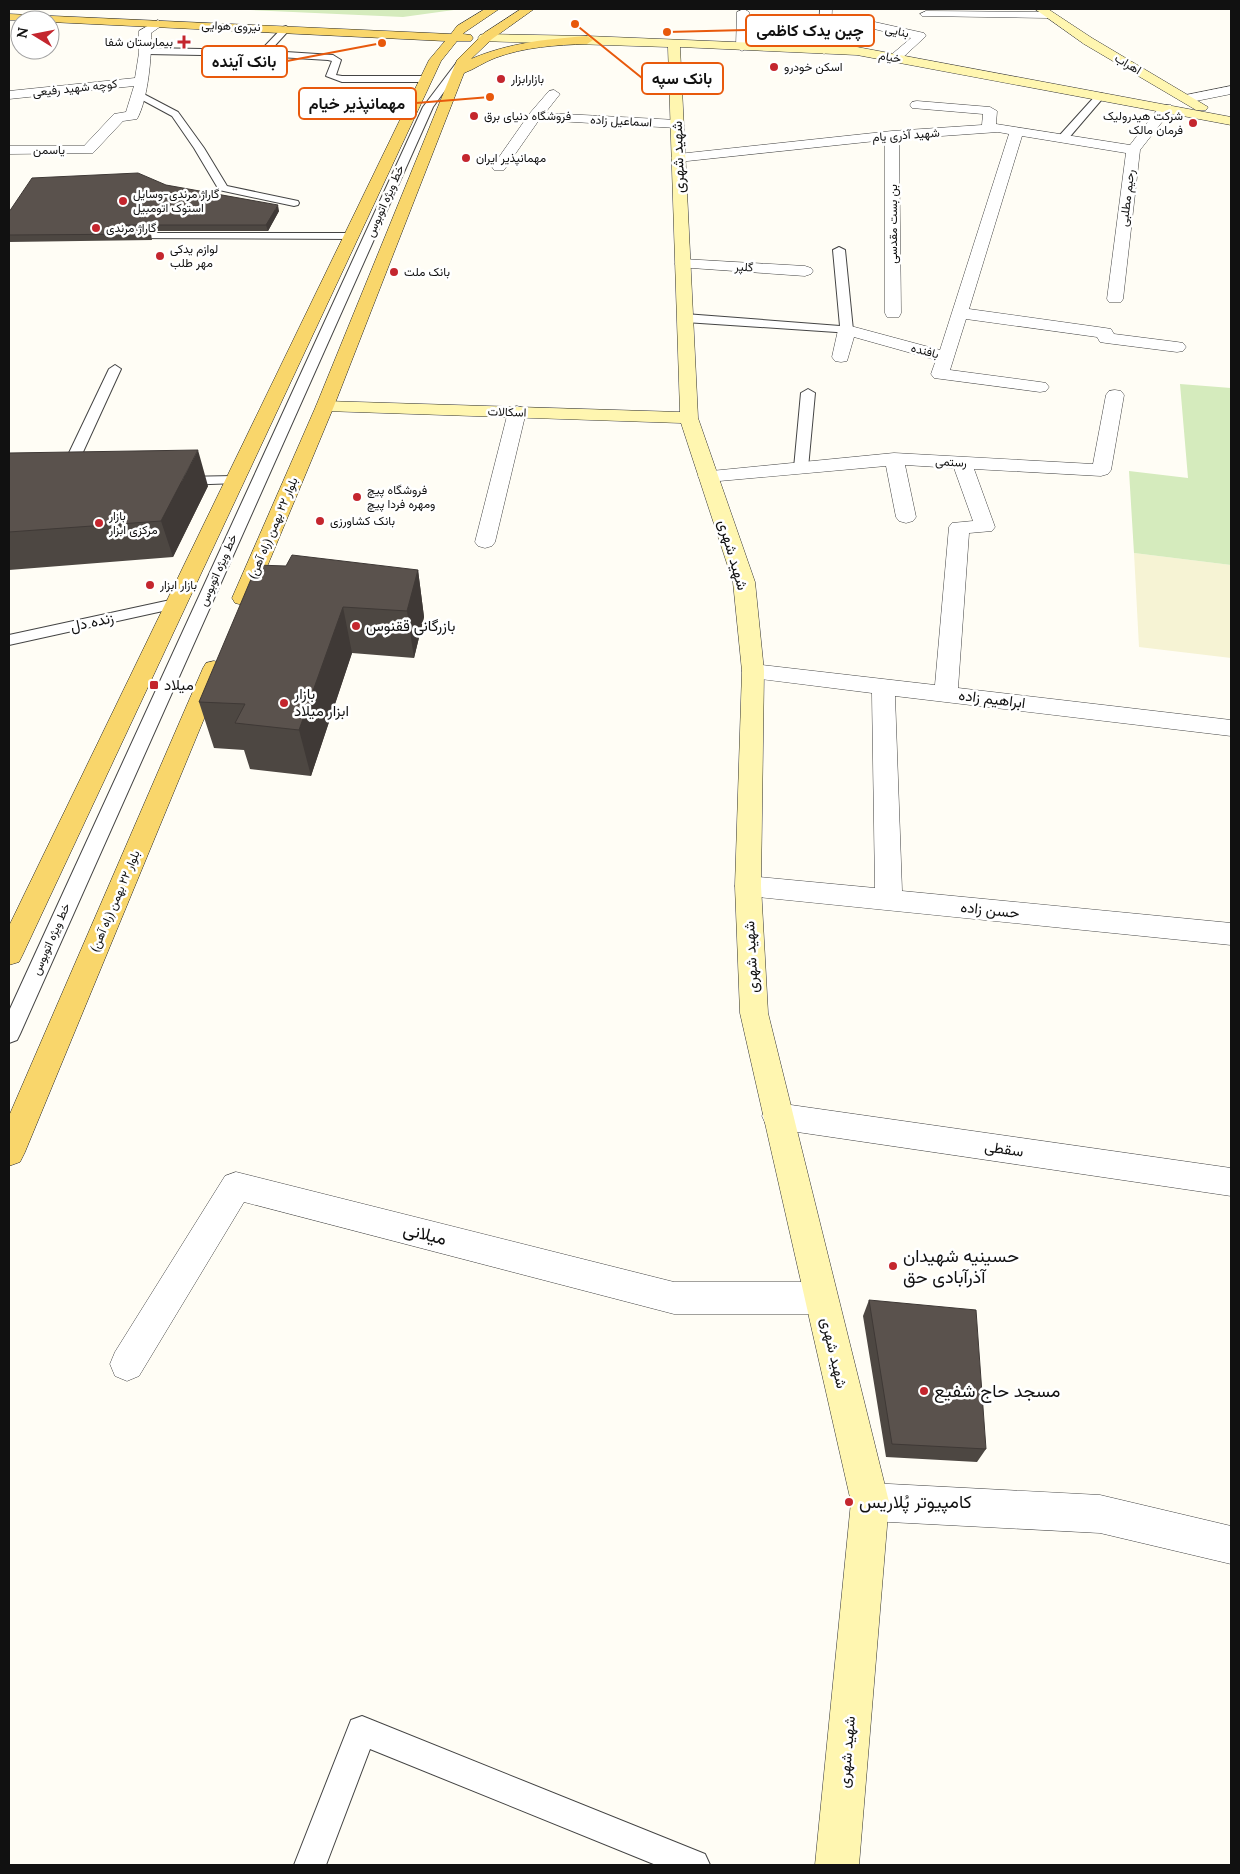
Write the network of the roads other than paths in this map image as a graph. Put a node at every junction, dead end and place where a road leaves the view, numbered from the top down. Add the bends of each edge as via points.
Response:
1 (85, 9) edge
2 (528, 9) edge
3 (826, 9) edge
4 (491, 10) edge
5 (135, 11) dead end
6 (743, 12) dead end
7 (1044, 12) edge
8 (926, 14) dead end
9 (9, 17) edge
10 (334, 20) dead end
11 (158, 24) junction
12 (870, 25) dead end
13 (456, 28) junction
14 (286, 29) junction
15 (384, 34) junction
16 (489, 35) junction
17 (587, 40) junction
18 (674, 44) junction
19 (742, 47) junction
20 (824, 50) junction
21 (147, 51) junction
22 (263, 53) junction
23 (428, 54) junction
24 (894, 58) junction
25 (461, 66) junction
26 (425, 79) junction
27 (140, 88) junction
28 (1231, 90) edge
29 (554, 94) dead end
30 (9, 95) edge
31 (1100, 96) junction
32 (1186, 99) junction
33 (917, 105) dead end
34 (428, 107) junction
35 (1166, 108) junction
36 (535, 116) junction
37 (1217, 117) junction
38 (1231, 120) edge
39 (677, 124) junction
40 (989, 128) junction
41 (1017, 131) junction
42 (892, 136) junction
43 (1063, 138) junction
44 (9, 150) edge
45 (1133, 150) junction
46 (678, 158) junction
47 (499, 167) dead end
48 (294, 203) dead end
49 (124, 236) edge
50 (351, 236) junction
51 (840, 250) dead end
52 (683, 264) junction
53 (805, 270) dead end
54 (1115, 299) dead end
55 (893, 313) dead end
56 (960, 313) junction
57 (685, 318) junction
58 (847, 330) junction
59 (1177, 347) dead end
60 (841, 357) dead end
61 (946, 357) junction
62 (115, 369) dead end
63 (1040, 387) dead end
64 (808, 394) dead end
65 (1115, 395) dead end
66 (324, 406) junction
67 (516, 412) junction
68 (689, 418) junction
69 (894, 459) junction
70 (962, 463) junction
71 (801, 468) junction
72 (708, 476) junction
73 (234, 480) junction
74 (167, 481) edge
75 (81, 482) edge
76 (906, 517) dead end
77 (485, 542) dead end
78 (175, 604) junction
79 (235, 618) edge
80 (9, 640) edge
81 (223, 646) edge
82 (753, 671) junction
83 (883, 686) junction
84 (946, 694) junction
85 (1231, 728) edge
86 (748, 886) junction
87 (889, 900) junction
88 (1231, 934) edge
89 (9, 954) edge
90 (9, 1034) edge
91 (777, 1116) junction
92 (9, 1152) edge
93 (1231, 1182) edge
94 (822, 1298) junction
95 (127, 1364) dead end
96 (870, 1502) junction
97 (1231, 1545) edge
98 (310, 1865) edge
99 (694, 1865) edge
100 (837, 1865) edge

1 - 5 main road
2 - 16 main road, بلوار ۲۲ بهمن (راه آهن)
3 - 20 street
4 - 13 main road
6 - 19 street
7 - 8 street
7 - 32 main road, اهراب
9 - 11 main road, نیروی هوایی
10 - 13 main road
11 - 14 main road, نیروی هوایی
11 - 21 street via 145,32
12 - 24 street, بنایی via 920,36
13 - 15 main road, نیروی هوایی
13 - 16 main road
13 - 23 main road
14 - 15 main road, نیروی هوایی
14 - 22 lane
15 - 23 main road
16 - 17 main road, خیام
16 - 25 main road, بلوار ۲۲ بهمن (راه آهن)
17 - 18 main road, خیام
17 - 25 main road via 514,49
18 - 19 main road, خیام
18 - 39 main road, شهید شهری
19 - 20 main road, خیام
20 - 24 main road, خیام via 857,51
21 - 22 lane
21 - 27 street
22 - 26 lane via 330,57 337,60 331,76 342,79
23 - 26 main road
23 - 34 lane
24 - 31 main road, خیام
25 - 34 lane
25 - 66 main road, بلوار ۲۲ بهمن (راه آهن)
26 - 50 main road
27 - 30 street, کوچه شهید رفیعی
27 - 44 street, یاسمن via 132,116 119,117 88,150
27 - 48 lane via 175,114 223,188
28 - 32 street
29 - 36 street
31 - 35 main road, خیام
31 - 43 lane
32 - 37 main road, اهراب
33 - 40 street via 990,112
34 - 90 lane, خط ویژه اتوبوس
35 - 37 main road, خیام
35 - 45 street, رحیم مطلبی
36 - 39 street, اسماعیل زاده
36 - 47 street
37 - 38 main road, خیام
39 - 46 main road, شهید شهری
40 - 41 street, شهید آذری یام
40 - 42 street, شهید آذری یام
41 - 43 street, شهید آذری یام
41 - 56 street
42 - 46 street, شهید آذری یام
42 - 55 street, بن بست مقدسی
43 - 45 street, شهید آذری یام
45 - 54 street, رحیم مطلبی
46 - 52 main road, شهید شهری
49 - 50 lane
50 - 73 main road
51 - 58 lane
52 - 53 street, گلپر
52 - 57 main road, شهید شهری
56 - 59 street via 1105,333 1106,338
56 - 61 street
57 - 58 lane, بافنده
57 - 68 main road, شهید شهری
58 - 60 street
58 - 61 street, بافنده
61 - 63 street, بافنده via 940,374
62 - 75 lane via 58,482
64 - 71 lane
65 - 70 street, رستمی via 1101,470
66 - 67 main road, اسکالات
66 - 79 main road, بلوار ۲۲ بهمن (راه آهن)
67 - 68 main road, اسکالات
67 - 77 street
68 - 72 main road, شهید شهری
69 - 70 street, رستمی
69 - 71 street, رستمی
69 - 76 street
70 - 84 street via 985,527 959,527
71 - 72 street, رستمی
72 - 82 main road, شهید شهری via 744,582
73 - 74 lane
73 - 78 main road
78 - 80 lane, زنده دل
78 - 89 main road
81 - 92 main road, بلوار ۲۲ بهمن (راه آهن)
82 - 83 street, ابراهیم زاده
82 - 86 main road, شهید شهری
83 - 84 street, ابراهیم زاده
83 - 87 street
84 - 85 street, ابراهیم زاده
86 - 87 street, حسن زاده
86 - 91 main road, شهید شهری via 754,1013
87 - 88 street, حسن زاده
91 - 93 street, سقطی
91 - 94 main road, شهید شهری
94 - 95 street, میلانی via 674,1298 236,1186
94 - 96 main road, شهید شهری
96 - 97 street via 1100,1514
96 - 100 main road, شهید شهری
98 - 99 lane via 362,1730

